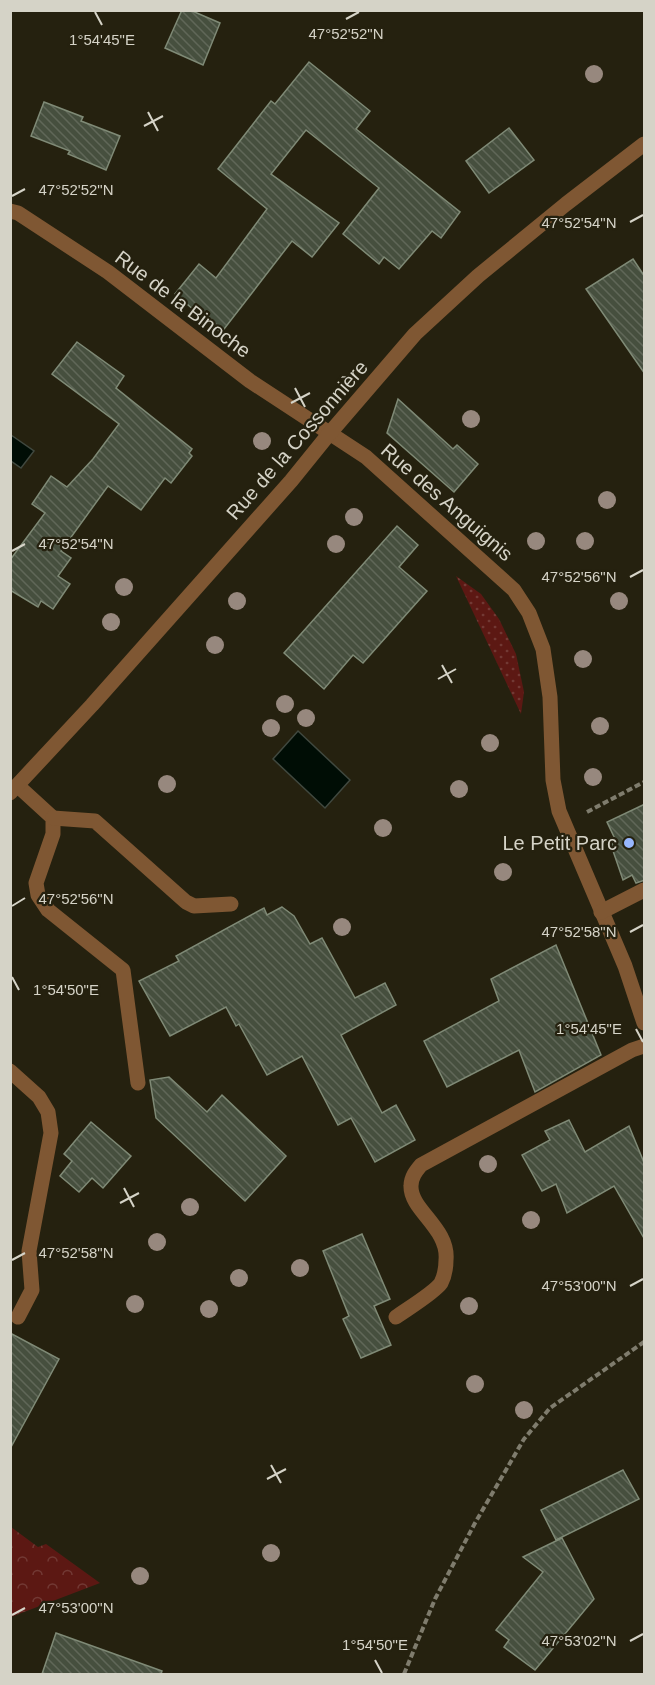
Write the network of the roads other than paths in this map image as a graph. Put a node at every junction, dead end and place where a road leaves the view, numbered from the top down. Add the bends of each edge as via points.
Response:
1 (645, 144) edge
2 (10, 211) edge
3 (329, 434) junction
4 (14, 789) edge
5 (53, 818) junction
6 (645, 890) edge
7 (231, 904) dead end
8 (601, 912) junction
9 (645, 1023) edge
10 (645, 1046) edge
11 (10, 1071) edge
12 (138, 1083) dead end
13 (18, 1317) dead end
14 (396, 1317) dead end

1 - 3 street, Rue de la Cossonnière via 478,276 415,334
2 - 3 street, Rue de la Binoche via 108,272 250,381
3 - 4 street, Rue de la Cossonnière via 291,482
3 - 8 street, Rue des Anguignis via 366,458 496,573 514,590 529,613 543,649 559,811
4 - 5 street
5 - 7 street via 94,821 194,906
5 - 12 street via 53,834 36,883 38,895 48,910 123,970
6 - 8 street
8 - 9 street, Rue des Anguignis
10 - 14 street via 421,1165 410,1187 441,1234 447,1251 446,1267 441,1283
11 - 13 street via 39,1097 48,1112 51,1133 29,1251 32,1290

